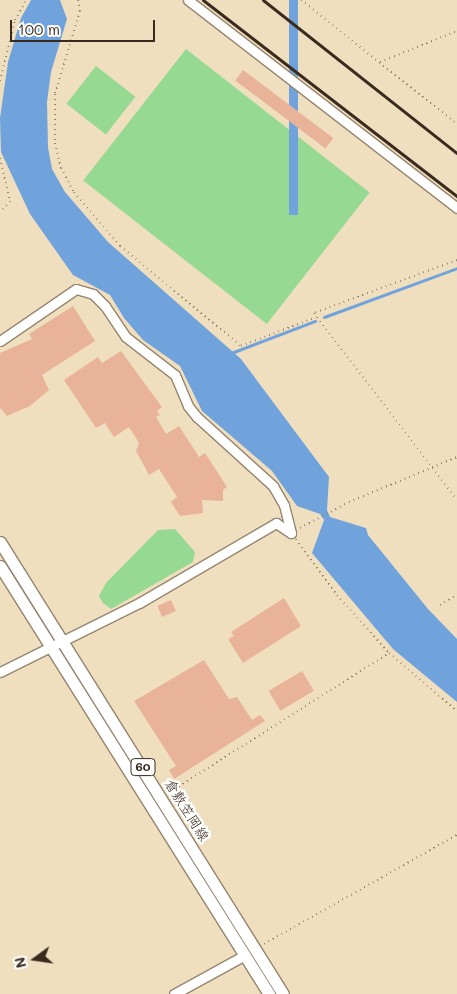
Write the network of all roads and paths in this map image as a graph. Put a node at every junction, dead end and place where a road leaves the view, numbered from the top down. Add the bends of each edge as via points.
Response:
1 (26, 0) edge
2 (78, 0) edge
3 (188, 0) edge
4 (301, 0) edge
5 (457, 31) edge
6 (379, 62) junction
7 (0, 81) edge
8 (457, 124) edge
9 (0, 158) edge
10 (457, 208) edge
11 (0, 212) edge
12 (457, 260) edge
13 (316, 317) junction
14 (0, 341) edge
15 (457, 457) edge
16 (431, 468) junction
17 (457, 500) edge
18 (291, 533) junction
19 (0, 542) edge
20 (0, 566) edge
21 (457, 595) edge
22 (440, 605) dead end
23 (65, 642) junction
24 (52, 647) junction
25 (389, 653) junction
26 (0, 672) edge
27 (457, 710) edge
28 (161, 797) junction
29 (457, 835) edge
30 (250, 952) junction
31 (174, 994) edge
32 (269, 994) edge
33 (283, 994) edge

1 - 7 path via 15,20
2 - 13 path via 80,11 55,94 55,143 61,168 74,192 120,246 241,346
3 - 10 street
4 - 6 path
5 - 6 path
6 - 8 path
9 - 11 path via 10,202
12 - 13 path via 314,312
13 - 16 path
14 - 18 street via 76,289 93,294 126,337 175,375 188,406 197,418 273,486 284,505
15 - 16 path
16 - 17 path
16 - 18 path
18 - 23 street via 276,523
18 - 25 path via 337,595
19 - 23 main road, 倉敷笠岡線 / 60
20 - 24 main road, 倉敷笠岡線 / 60
21 - 22 path
23 - 24 street
23 - 28 main road, 倉敷笠岡線 / 60
24 - 26 street
24 - 30 main road, 倉敷笠岡線 / 60
25 - 27 path
25 - 28 path
28 - 30 main road, 倉敷笠岡線 / 60
29 - 30 path
30 - 31 street
30 - 32 main road, 倉敷笠岡線 / 60
30 - 33 main road, 倉敷笠岡線 / 60

